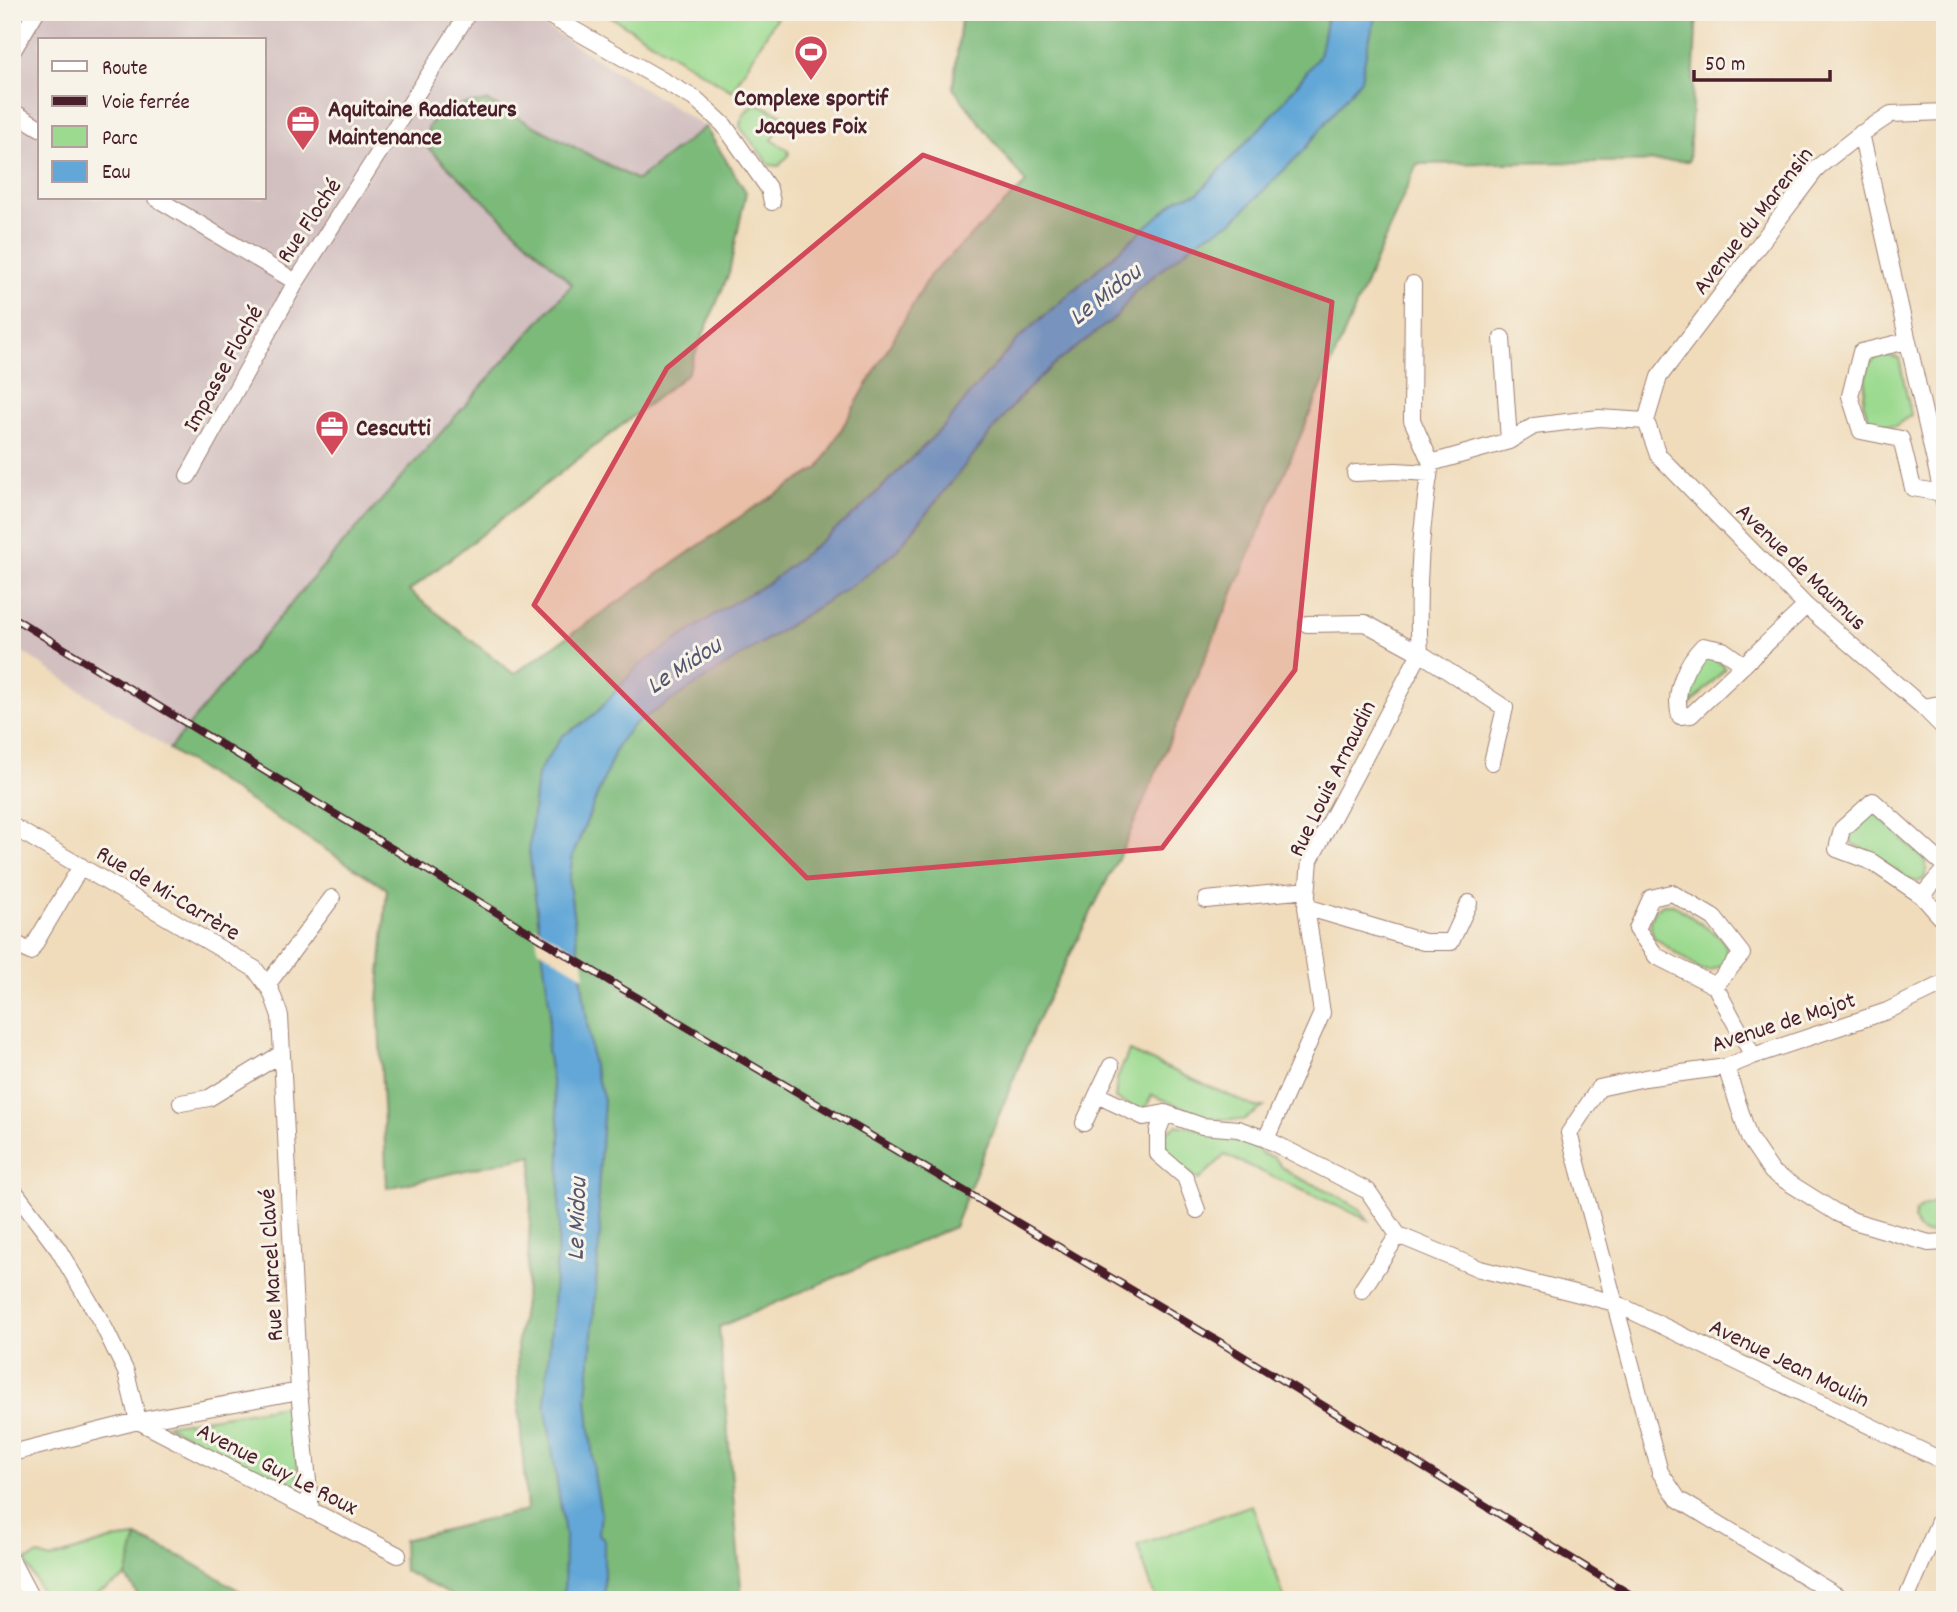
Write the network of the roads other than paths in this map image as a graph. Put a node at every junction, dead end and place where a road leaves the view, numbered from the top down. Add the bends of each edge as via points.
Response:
1 (36, 12) edge
2 (469, 12) edge
3 (543, 12) edge
4 (12, 52) edge
5 (12, 111) edge
6 (1945, 112) edge
7 (38, 127) edge
8 (1861, 133) junction
9 (159, 200) edge
10 (772, 202) dead end
11 (296, 282) junction
12 (1413, 284) dead end
13 (1502, 338) dead end
14 (1907, 341) junction
15 (1646, 421) junction
16 (1509, 441) junction
17 (1430, 468) junction
18 (1355, 473) dead end
19 (188, 477) dead end
20 (1943, 499) edge
21 (1806, 606) junction
22 (1307, 625) dead end
23 (1420, 653) junction
24 (1744, 664) junction
25 (1945, 703) edge
26 (1923, 707) junction
27 (1945, 729) edge
28 (1492, 762) dead end
29 (12, 826) edge
30 (81, 866) junction
31 (1945, 868) edge
32 (1307, 890) junction
33 (1922, 895) junction
34 (332, 898) dead end
35 (1206, 900) dead end
36 (1469, 903) dead end
37 (1306, 907) junction
38 (1945, 922) edge
39 (12, 941) edge
40 (1945, 983) edge
41 (267, 985) junction
42 (1715, 986) junction
43 (280, 1016) joint
44 (281, 1054) junction
45 (1753, 1056) junction
46 (1111, 1066) dead end
47 (1726, 1067) junction
48 (1097, 1095) junction
49 (181, 1102) dead end
50 (1165, 1113) junction
51 (1084, 1124) dead end
52 (1266, 1139) junction
53 (12, 1188) edge
54 (1197, 1210) dead end
55 (1398, 1235) junction
56 (1945, 1241) edge
57 (1362, 1290) dead end
58 (1615, 1303) junction
59 (299, 1391) junction
60 (138, 1420) junction
61 (12, 1453) edge
62 (1945, 1462) edge
63 (1945, 1507) edge
64 (310, 1511) junction
65 (398, 1555) dead end
66 (12, 1562) edge
67 (32, 1600) edge
68 (1844, 1600) edge
69 (1906, 1600) edge

1 - 4 street
2 - 11 street, Rue Floché
3 - 10 street via 697,100 724,125 769,189
5 - 7 street
6 - 8 street, Avenue du Marensin via 1891,114
8 - 14 street
8 - 15 street, Avenue du Marensin via 1818,167 1659,377
9 - 11 street, Rue Floché
11 - 19 street, Impasse Floché
12 - 17 street via 1412,419
13 - 16 street
14 - 20 street
14 - 20 street via 1861,352 1850,396 1861,431 1901,439 1913,488
15 - 16 street via 1599,418 1534,426
15 - 21 street, Avenue de Maumus via 1658,456
16 - 17 street
17 - 18 street
17 - 23 street via 1418,616
21 - 24 street
21 - 26 street, Avenue de Maumus
22 - 23 street via 1365,623
23 - 28 street via 1505,708
23 - 32 street, Rue Louis Arnaudin via 1310,860
24 - 24 street via 1691,715 1680,716 1681,685 1692,656 1703,646 1723,650
25 - 26 street
26 - 27 street, Avenue de Maumus
29 - 30 street, Rue de Mi-Carrère
30 - 39 street via 30,952
30 - 41 street, Rue de Mi-Carrère via 255,969
31 - 33 street
31 - 33 street via 1873,801 1842,829 1837,849 1872,862
32 - 35 street
32 - 37 street, Rue Louis Arnaudin
33 - 38 street
34 - 41 street
36 - 37 street via 1451,942 1424,942
37 - 52 street, Rue Louis Arnaudin via 1322,1013
40 - 45 street, Avenue de Majot via 1887,1011
41 - 43 street, Rue de Mi-Carrère
42 - 42 street via 1656,956 1637,929 1651,898 1672,893 1714,918 1742,954
42 - 45 street
43 - 44 street, Rue Marcel Clavé
44 - 49 street via 208,1098
44 - 59 street, Rue Marcel Clavé
45 - 47 street, Avenue de Majot
46 - 48 street
47 - 56 street via 1749,1138 1772,1171 1854,1221 1928,1242
47 - 58 street, Avenue de Majot via 1599,1088 1569,1133
48 - 50 street via 1144,1117
48 - 51 street
50 - 52 street
50 - 54 street via 1158,1131 1158,1154 1185,1177
52 - 55 street via 1368,1191
53 - 60 street via 58,1249 102,1323 126,1372
55 - 57 street
55 - 58 street, Avenue Jean Moulin via 1480,1269
58 - 62 street, Avenue Jean Moulin
58 - 68 street via 1660,1472 1678,1499
59 - 60 street, Avenue Guy Le Roux
59 - 64 street, Rue Marcel Clavé
60 - 61 street, Avenue Guy Le Roux
60 - 64 street, Avenue Guy Le Roux
63 - 69 street
64 - 65 street, Avenue Guy Le Roux
66 - 67 street

